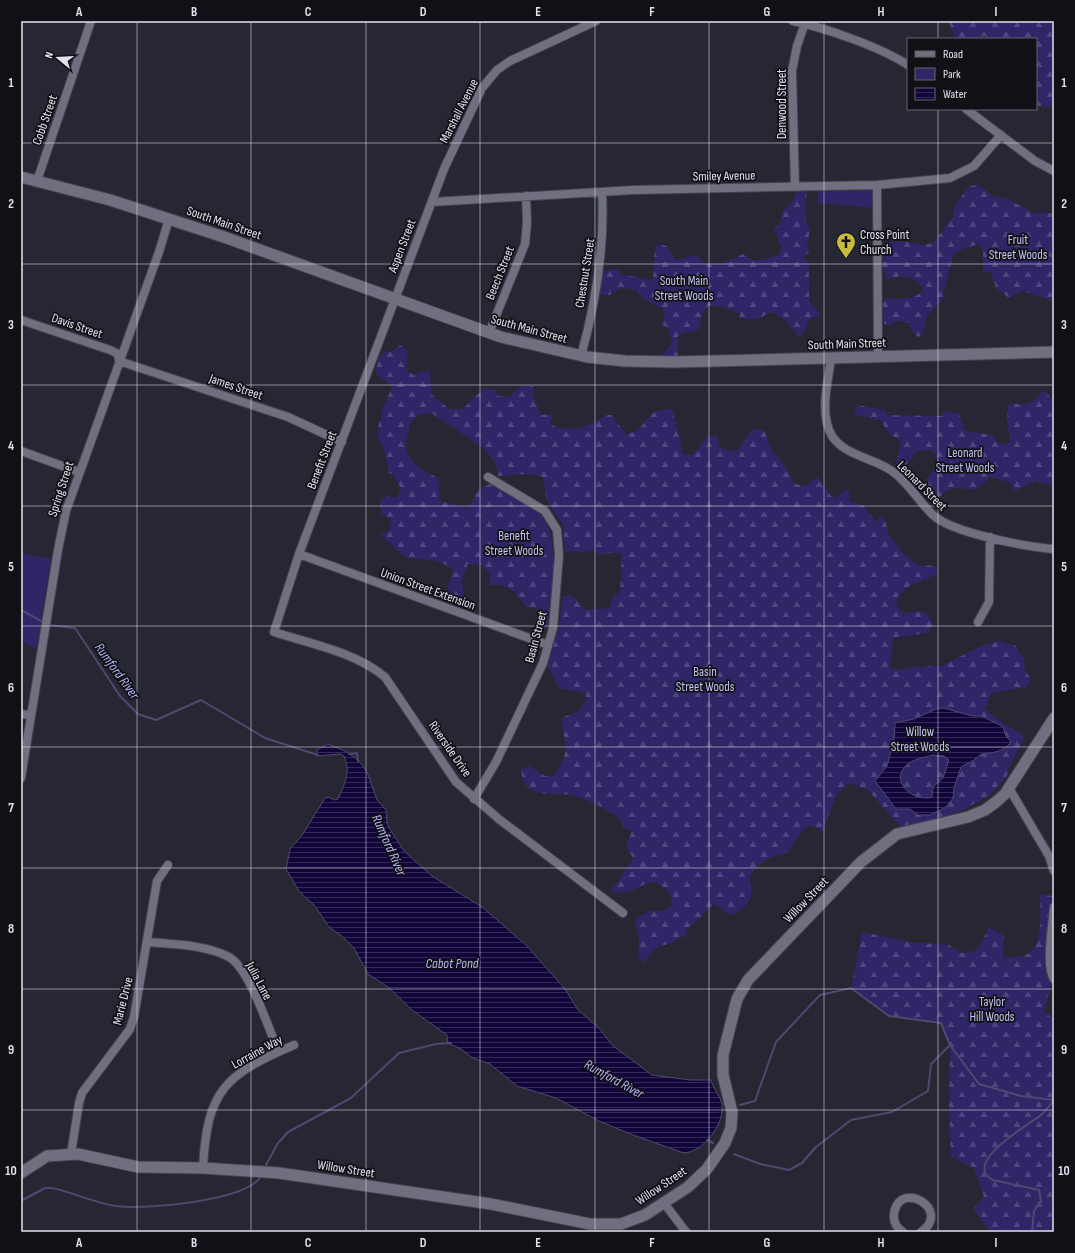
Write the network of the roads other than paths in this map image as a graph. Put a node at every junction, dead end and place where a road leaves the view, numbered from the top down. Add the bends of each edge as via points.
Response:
1 (91, 21) edge
2 (596, 21) edge
3 (793, 21) edge
4 (805, 23) junction
5 (907, 64) edge
6 (967, 110) edge
7 (1001, 136) junction
8 (1054, 171) edge
9 (21, 177) edge
10 (37, 181) junction
11 (877, 185) junction
12 (794, 186) junction
13 (602, 192) junction
14 (526, 196) junction
15 (432, 202) junction
16 (169, 219) junction
17 (394, 299) junction
18 (21, 320) edge
19 (490, 333) junction
20 (1054, 352) edge
21 (581, 356) junction
22 (878, 357) junction
23 (831, 359) junction
24 (119, 361) junction
25 (342, 442) junction
26 (21, 451) edge
27 (79, 472) junction
28 (488, 477) dead end
29 (990, 537) junction
30 (1054, 549) edge
31 (299, 554) junction
32 (978, 622) dead end
33 (274, 630) joint
34 (548, 645) junction
35 (21, 714) edge
36 (30, 715) junction
37 (1054, 718) edge
38 (21, 778) edge
39 (1008, 788) junction
40 (474, 799) junction
41 (168, 865) dead end
42 (1054, 869) edge
43 (1054, 907) edge
44 (623, 913) dead end
45 (148, 942) junction
46 (1054, 979) edge
47 (294, 1045) dead end
48 (278, 1051) junction
49 (71, 1154) junction
50 (203, 1168) junction
51 (21, 1172) edge
52 (664, 1203) junction
53 (899, 1231) edge
54 (686, 1232) edge
55 (921, 1232) edge

1 - 10 street, Cobb Street
2 - 15 street, Marshall Avenue via 510,61 493,74 472,107
3 - 4 street
4 - 5 street via 888,53
4 - 12 street, Denwood Street via 792,71
6 - 7 street
7 - 8 street
7 - 11 street, Smiley Avenue via 974,166 950,178
9 - 10 street, South Main Street
10 - 16 street, South Main Street
11 - 12 street, Smiley Avenue
11 - 22 street
12 - 13 street, Smiley Avenue
13 - 14 street, Smiley Avenue
13 - 21 street, Chestnut Street via 603,234 600,267
14 - 15 street, Smiley Avenue
14 - 19 street, Beech Street via 527,223 524,244
15 - 17 street, Aspen Street
16 - 17 street, South Main Street
16 - 24 street, Spring Street
17 - 19 street, South Main Street
17 - 25 street, Benefit Street
18 - 24 street, Davis Street via 110,350 118,354
19 - 21 street, South Main Street
20 - 22 street, South Main Street
21 - 23 street, South Main Street via 654,362
22 - 23 street, South Main Street
23 - 29 street, Leonard Street via 826,416 836,440 847,450 892,470 942,523
24 - 25 street, James Street via 288,417
24 - 27 street, Spring Street
25 - 31 street, Benefit Street
26 - 27 street
27 - 36 street, Spring Street via 60,538
28 - 34 street, Basin Street via 545,511 557,530 559,555 556,610
29 - 30 street, Leonard Street via 1027,546
29 - 32 street via 989,602
31 - 33 street, Benefit Street
31 - 34 street, Union Street Extension
33 - 40 street, Riverside Drive via 346,655 370,666 385,677 456,782
34 - 40 street, Basin Street via 534,684 496,762
35 - 36 street
36 - 38 street, Spring Street
37 - 39 street, Willow Street
39 - 42 street via 1049,856
39 - 52 street, Willow Street via 1005,794 984,810 898,834 876,849 748,980 737,999 723,1055 723,1075 732,1112 728,1135 715,1159 698,1178
40 - 44 street, Riverside Drive
41 - 45 street, Marie Drive via 157,881
43 - 46 street via 1050,969
45 - 48 street, Julia Lane via 186,946 229,958 239,966 251,987
45 - 49 street, Marie Drive via 130,1029 82,1093
47 - 48 street, Lorraine Way
48 - 50 street, Lorraine Way via 240,1072 223,1088 212,1108 206,1130
49 - 50 street, Willow Street via 138,1167
49 - 51 street, Willow Street via 47,1156
50 - 52 street, Willow Street via 267,1172 453,1198 514,1207 596,1224 622,1224 633,1221
52 - 54 street
53 - 55 street via 894,1219 896,1208 903,1200 913,1198 924,1202 930,1211 930,1222

